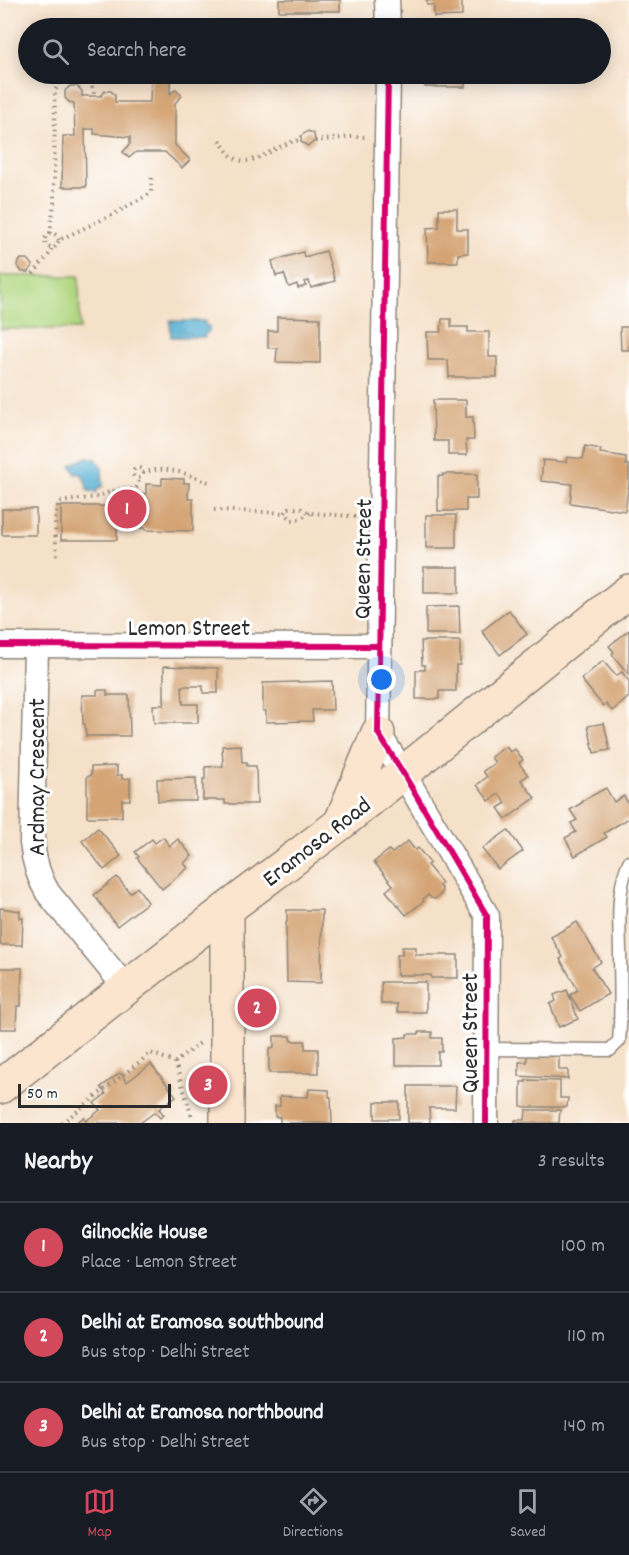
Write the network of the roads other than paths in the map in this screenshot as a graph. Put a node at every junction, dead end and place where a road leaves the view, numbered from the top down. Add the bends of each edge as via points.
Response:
1 (387, 0) edge
2 (388, 18) edge
3 (388, 84) edge
4 (629, 591) edge
5 (0, 645) edge
6 (36, 645) junction
7 (379, 646) junction
8 (378, 733) junction
9 (404, 773) junction
10 (341, 823) junction
11 (629, 862) edge
12 (227, 909) junction
13 (126, 988) junction
14 (488, 1049) junction
15 (0, 1087) edge
16 (227, 1123) edge
17 (486, 1123) edge

1 - 2 street
3 - 7 street, Queen Street
4 - 9 main road, Eramosa Road
5 - 6 street, Lemon Street
6 - 7 street, Lemon Street
6 - 13 street, Ardmay Crescent via 32,843 36,869 48,893
7 - 8 street, Queen Street
8 - 9 street, Queen Street
8 - 10 main road
9 - 10 main road, Eramosa Road
9 - 14 street, Queen Street via 487,915
10 - 12 main road, Eramosa Road
11 - 14 lane via 622,878 619,920 619,1041 610,1050
12 - 13 main road, Eramosa Road
12 - 16 main road
13 - 15 main road, Eramosa Road
14 - 17 street, Queen Street

